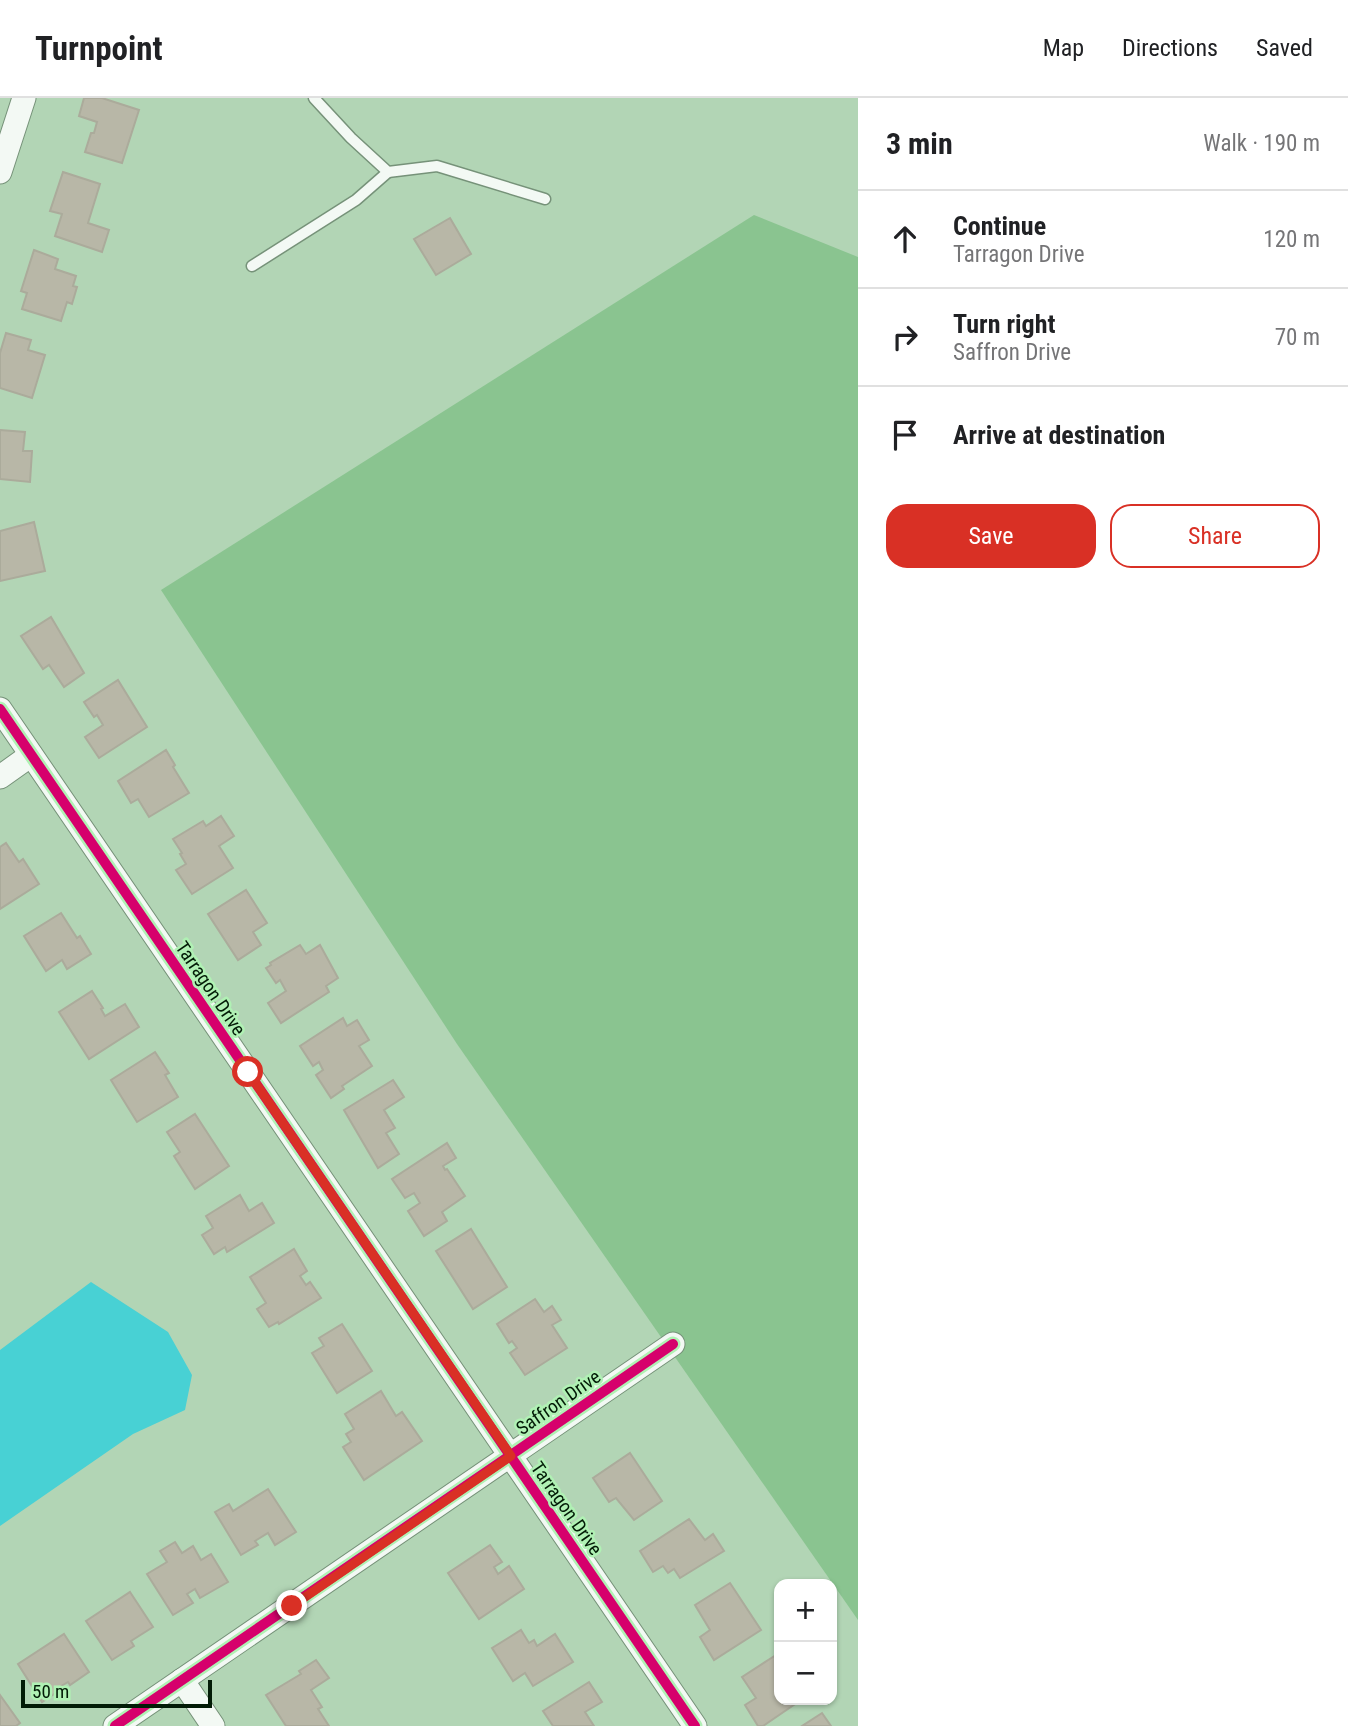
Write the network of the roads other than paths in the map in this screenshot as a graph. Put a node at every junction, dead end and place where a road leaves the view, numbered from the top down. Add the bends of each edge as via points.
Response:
1 (24, 98) edge
2 (314, 98) edge
3 (2, 161) edge
4 (388, 172) junction
5 (545, 199) dead end
6 (252, 266) dead end
7 (0, 709) edge
8 (31, 755) junction
9 (0, 776) edge
10 (673, 1344) dead end
11 (511, 1456) junction
12 (182, 1680) junction
13 (115, 1726) edge
14 (213, 1726) edge
15 (695, 1726) edge

1 - 3 street
2 - 4 lane
4 - 5 lane via 437,166
4 - 6 lane via 356,200
7 - 8 street, Tarragon Drive
8 - 9 street
8 - 11 street, Tarragon Drive
10 - 11 street, Saffron Drive
11 - 12 street, Saffron Drive
11 - 15 street, Tarragon Drive
12 - 13 street, Saffron Drive
12 - 14 street

